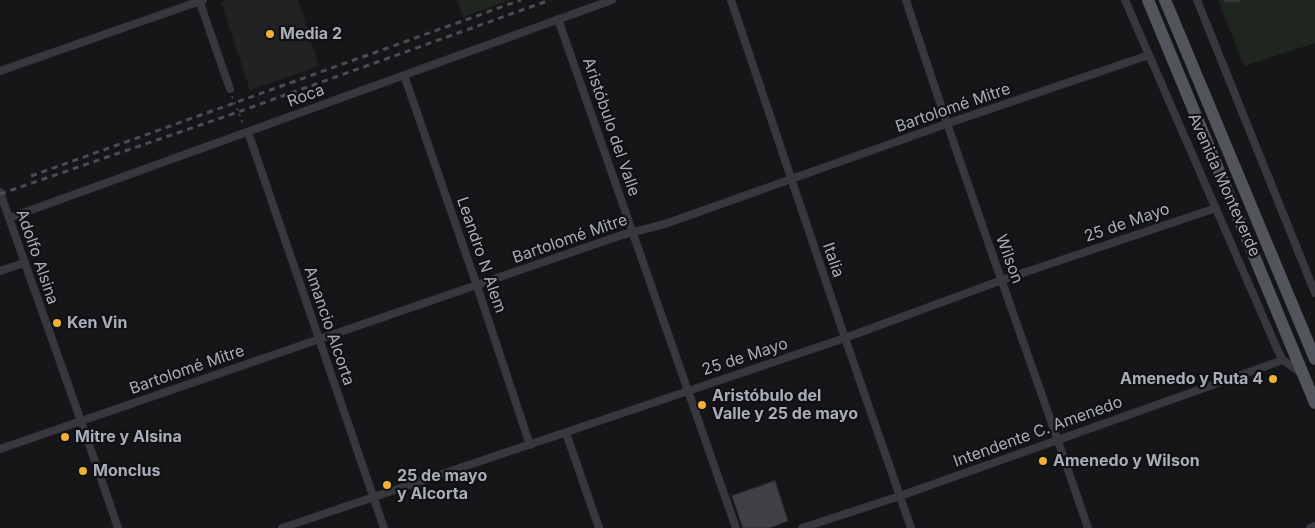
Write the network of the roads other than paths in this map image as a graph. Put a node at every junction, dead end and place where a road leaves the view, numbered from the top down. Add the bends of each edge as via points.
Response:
1 (200, 0) edge
2 (612, 0) edge
3 (731, 0) edge
4 (906, 0) edge
5 (1125, 0) edge
6 (1148, 0) edge
7 (1165, 0) edge
8 (1197, 0) edge
9 (1226, 0) edge
10 (1238, 0) edge
11 (558, 19) junction
12 (1149, 55) junction
13 (0, 71) edge
14 (404, 75) junction
15 (231, 92) road end
16 (946, 124) junction
17 (248, 132) junction
18 (792, 180) junction
19 (0, 192) edge
20 (1216, 208) junction
21 (9, 218) junction
22 (633, 232) junction
23 (24, 263) junction
24 (0, 271) edge
25 (1002, 280) junction
26 (477, 286) junction
27 (1315, 293) edge
28 (845, 338) junction
29 (318, 339) junction
30 (1315, 359) edge
31 (1283, 360) junction
32 (1304, 375) junction
33 (688, 390) junction
34 (1315, 403) edge
35 (82, 420) junction
36 (566, 433) junction
37 (1058, 439) junction
38 (530, 445) junction
39 (0, 449) edge
40 (900, 496) junction
41 (373, 497) junction
42 (1315, 526) edge
43 (118, 528) edge
44 (282, 528) edge
45 (384, 528) edge
46 (599, 528) edge
47 (736, 528) edge
48 (802, 528) edge
49 (911, 528) edge
50 (1088, 528) edge
51 (1310, 528) edge

1 - 13 street
1 - 15 street
2 - 11 street, Roca
3 - 18 street, Italia
4 - 16 street, Wilson
5 - 12 street, Avenida Monteverde
6 - 32 main road, Avenida Monteverde
7 - 30 main road, Avenida Monteverde
8 - 27 street
9 - 10 lane
11 - 14 street, Roca
11 - 22 street, Aristóbulo del Valle
12 - 16 street, Bartolomé Mitre
12 - 20 street, Avenida Monteverde
14 - 17 street, Roca
14 - 26 street, Leandro N Alem
16 - 18 street, Bartolomé Mitre
16 - 25 street, Wilson
17 - 21 street, Roca
17 - 29 street, Amancio Alcorta
18 - 22 street, Bartolomé Mitre
18 - 28 street, Italia
19 - 21 street, Adolfo Alsina
20 - 25 street, 25 de Mayo
20 - 31 street, Avenida Monteverde
21 - 23 street, Adolfo Alsina
22 - 26 street, Bartolomé Mitre
22 - 33 street, Aristóbulo del Valle
23 - 24 street
23 - 35 street, Adolfo Alsina
25 - 28 street, 25 de Mayo
25 - 37 street, Wilson
26 - 29 street, Bartolomé Mitre
26 - 38 street, Leandro N Alem
28 - 33 street, 25 de Mayo
28 - 40 street, Italia
29 - 35 street, Bartolomé Mitre
29 - 41 street, Amancio Alcorta
31 - 32 street
31 - 37 street, Intendente C. Amenedo
32 - 34 main road, Avenida Monteverde
33 - 36 street, 25 de Mayo
33 - 47 street, Aristóbulo del Valle
35 - 39 street, Bartolomé Mitre
35 - 43 street, Adolfo Alsina
36 - 38 street, 25 de Mayo
36 - 46 street
37 - 40 street, Intendente C. Amenedo
37 - 50 street, Wilson
38 - 41 street, 25 de Mayo
40 - 48 street, Intendente C. Amenedo
40 - 49 street, Italia
41 - 44 street, 25 de Mayo
41 - 45 street, Amancio Alcorta
42 - 51 street

